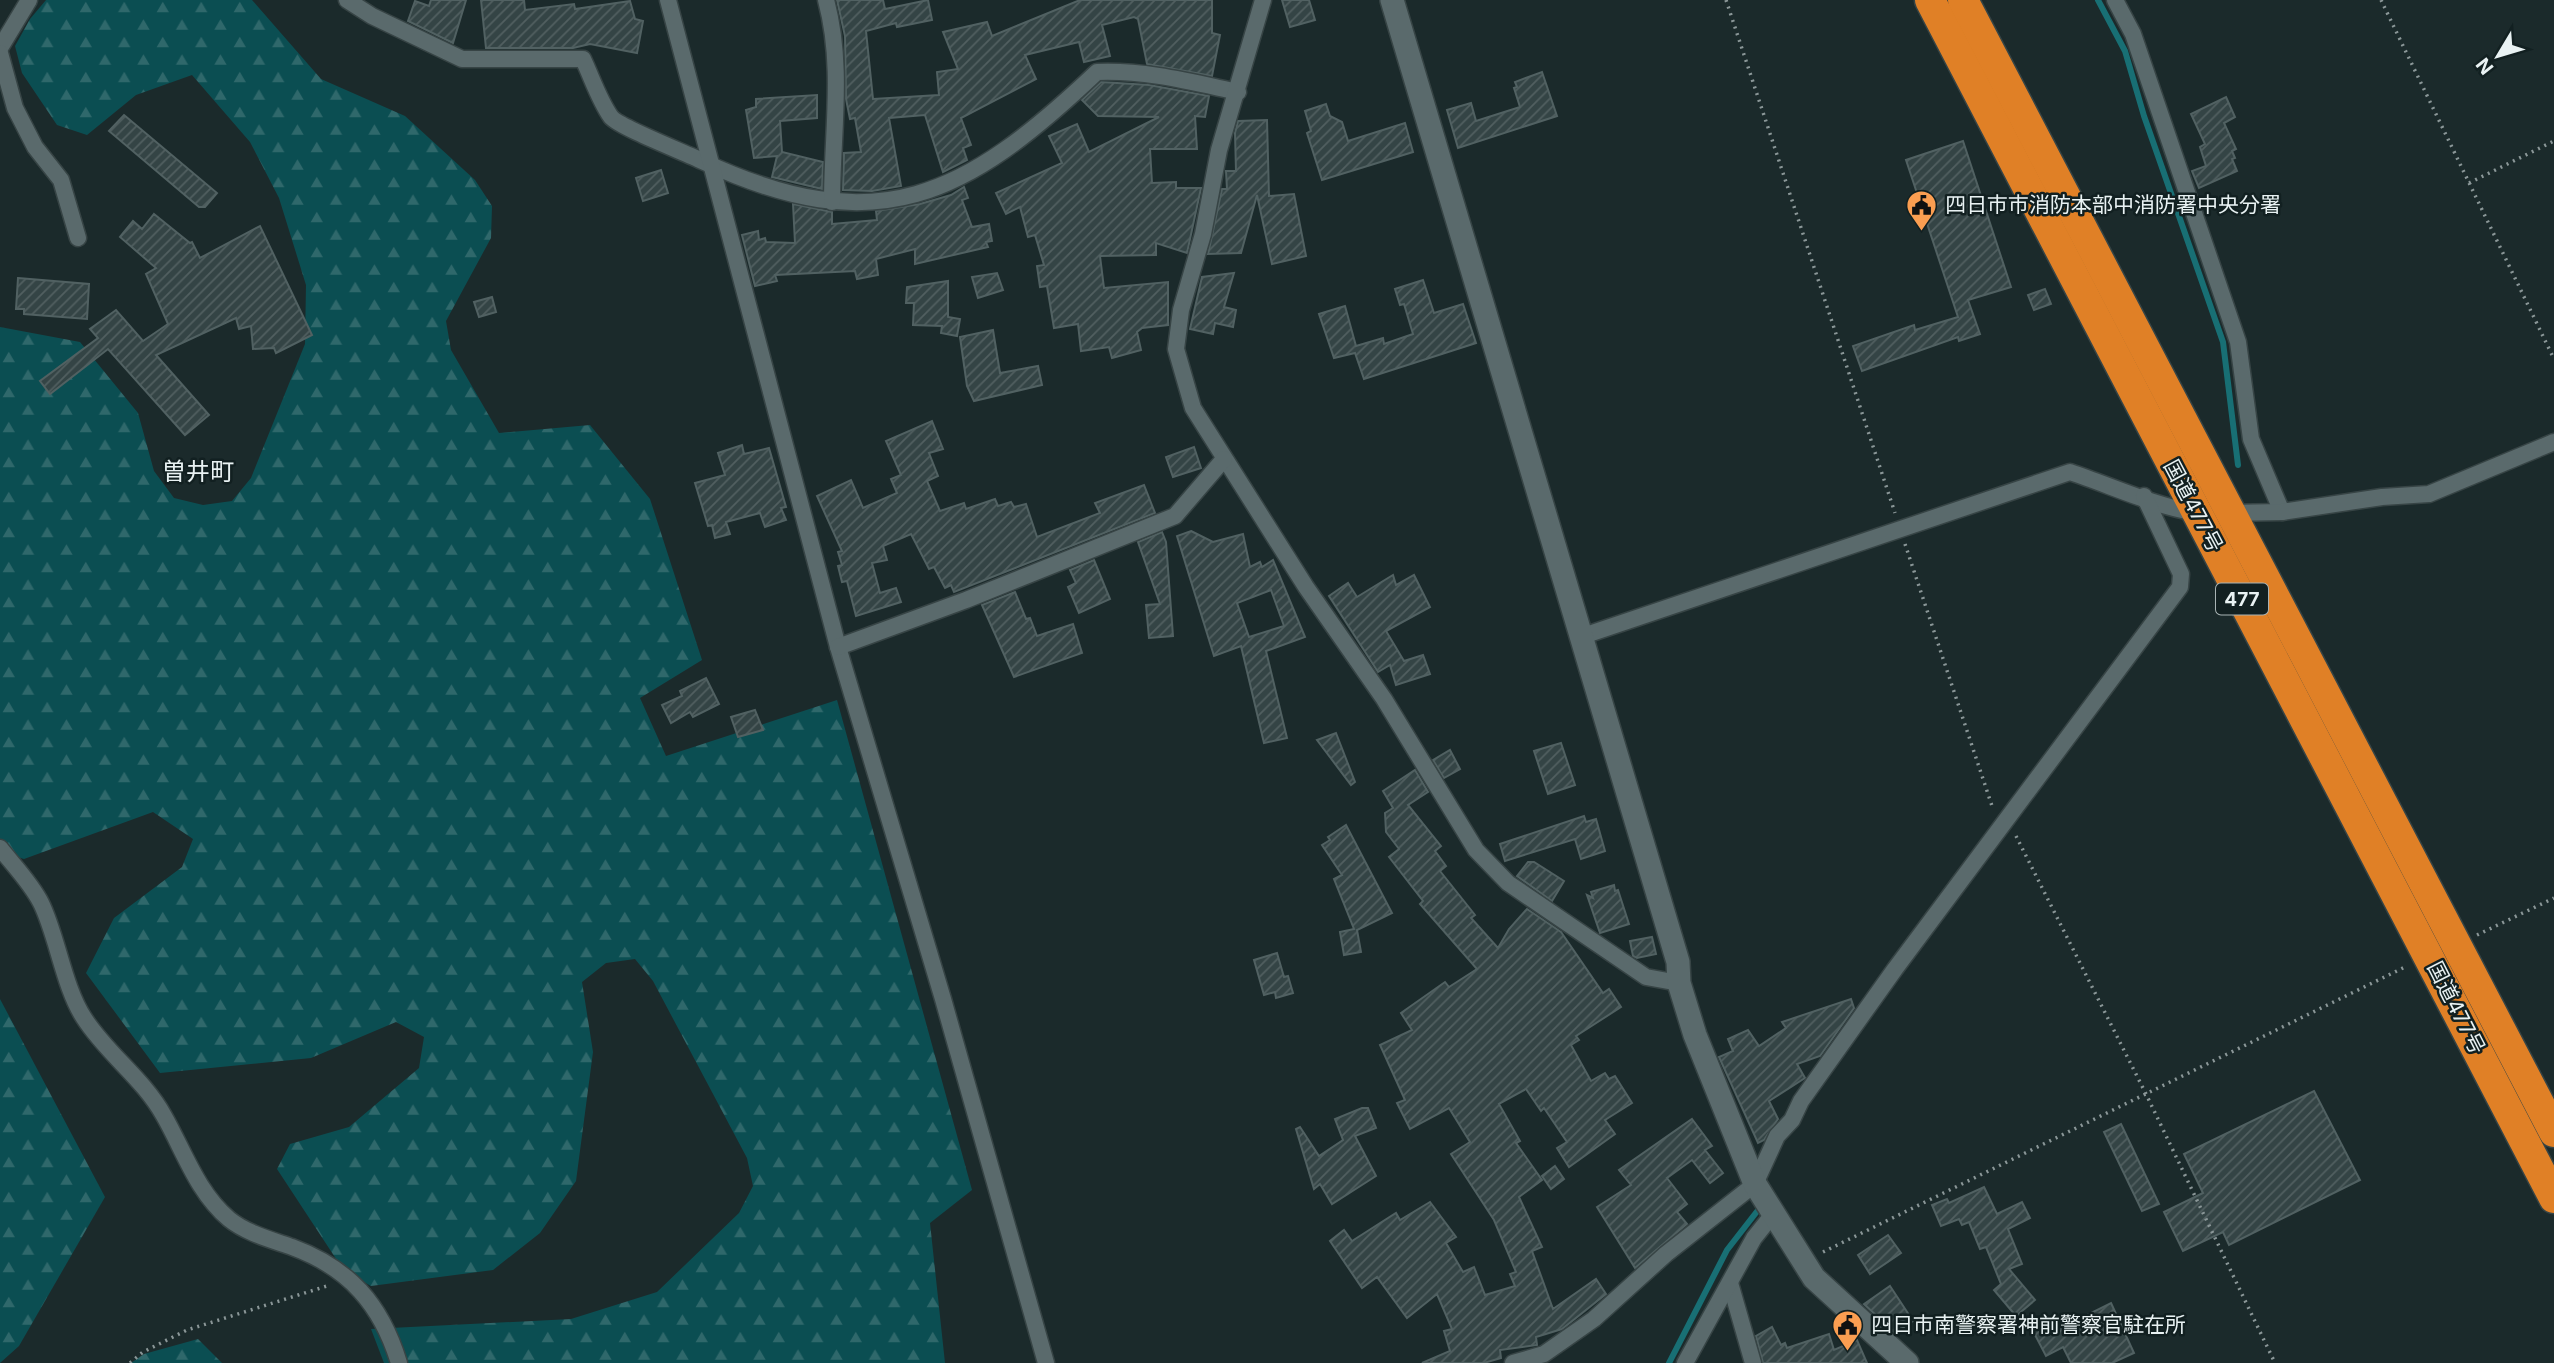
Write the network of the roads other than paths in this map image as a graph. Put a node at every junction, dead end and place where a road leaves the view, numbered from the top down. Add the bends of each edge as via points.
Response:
1 (29, 0) edge
2 (347, 0) edge
3 (668, 0) edge
4 (826, 0) edge
5 (1263, 0) edge
6 (1392, 0) edge
7 (1930, 0) edge
8 (1963, 0) edge
9 (2115, 0) edge
10 (0, 51) edge
11 (1238, 92) junction
12 (713, 166) junction
13 (832, 201) junction
14 (78, 238) dead end
15 (2554, 442) edge
16 (1224, 459) junction
17 (2144, 496) junction
18 (2282, 512) junction
19 (2197, 513) junction
20 (2231, 513) junction
21 (1583, 636) junction
22 (838, 647) junction
23 (0, 848) edge
24 (1679, 983) junction
25 (2554, 1132) edge
26 (2554, 1198) edge
27 (1765, 1200) junction
28 (1730, 1283) junction
29 (399, 1363) edge
30 (1046, 1363) edge
31 (1513, 1363) edge
32 (1685, 1363) edge
33 (1753, 1363) edge
34 (1907, 1363) edge

1 - 10 street
2 - 12 street via 462,59 583,59 613,119
3 - 12 street
4 - 13 street via 838,80
5 - 11 street
6 - 21 street
7 - 19 highway, 国道477号 / 477
8 - 20 highway, 国道477号 / 477
9 - 18 street via 2133,34 2238,342 2251,439
10 - 14 street via 15,108 35,147 61,180
11 - 13 street via 1156,75 1097,72 1052,115 965,177 927,193 882,202
11 - 16 street via 1219,150 1177,339 1193,408
12 - 13 street via 790,194
12 - 22 street
15 - 18 street via 2429,494
16 - 22 street via 1175,516
16 - 24 street via 1384,699 1476,850 1508,883 1646,977
17 - 19 street via 2165,508
17 - 21 street via 2070,472
17 - 27 street via 2181,574 2180,587 1777,1136
18 - 20 street
19 - 20 street
19 - 26 highway, 国道477号 / 477
20 - 25 highway, 国道477号 / 477
21 - 24 street via 1678,962
22 - 30 street
23 - 29 street via 42,905 82,1016 132,1071 163,1114 195,1178 229,1219 262,1237 317,1256 360,1288
24 - 27 street via 1695,1035
27 - 28 street via 1755,1238
27 - 31 street via 1666,1254 1594,1319 1544,1354
27 - 34 street via 1814,1278
28 - 32 street
28 - 33 street

